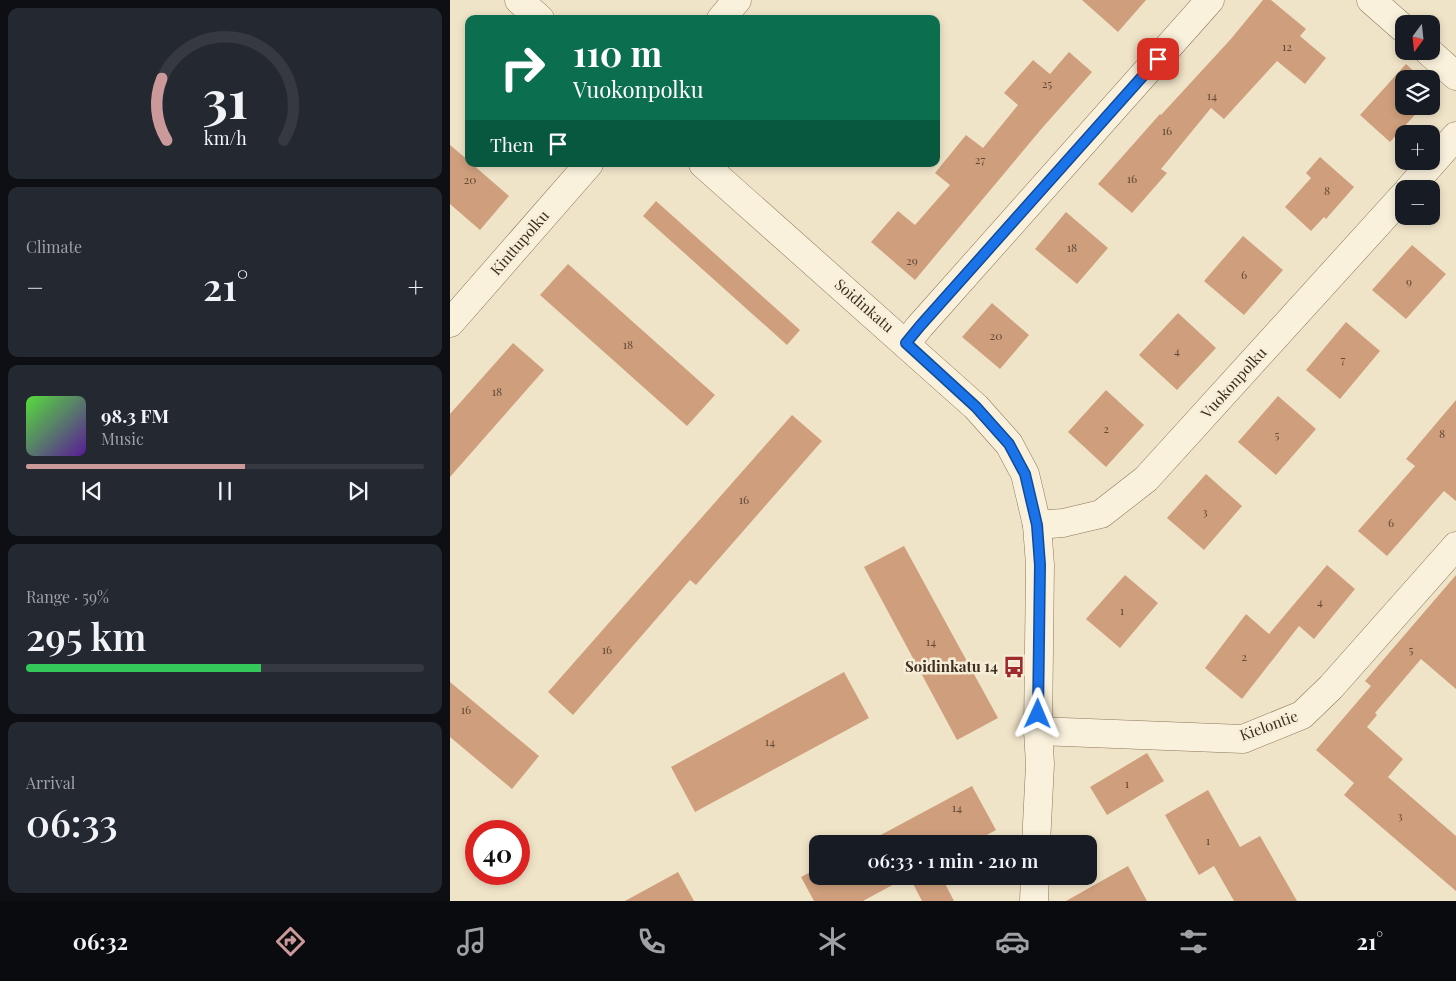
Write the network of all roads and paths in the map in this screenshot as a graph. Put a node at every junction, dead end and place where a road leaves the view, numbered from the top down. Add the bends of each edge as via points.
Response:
1 (519, 0) edge
2 (737, 0) edge
3 (1210, 0) edge
4 (1371, 0) edge
5 (536, 15) edge
6 (724, 15) edge
7 (1395, 22) edge
8 (1438, 60) edge
9 (1456, 76) edge
10 (1456, 136) edge
11 (587, 167) edge
12 (706, 167) edge
13 (1418, 180) edge
14 (1395, 205) edge
15 (450, 323) edge
16 (906, 343) junction
17 (1037, 525) junction
18 (1456, 546) edge
19 (1038, 732) junction
20 (1036, 835) edge
21 (1035, 885) edge
22 (1034, 901) edge

1 - 5 street
2 - 6 street
3 - 16 street
4 - 7 street
8 - 9 street
10 - 13 street
11 - 15 street, Kinttupolku
12 - 16 street, Soidinkatu
14 - 17 street, Vuokonpolku via 1146,479 1101,514
16 - 17 street, Soidinkatu via 976,407 1009,444 1025,474
17 - 19 street, Soidinkatu via 1040,565
18 - 19 street, Kielontie via 1331,687 1302,715 1243,739
19 - 20 street, Soidinkatu
21 - 22 street

